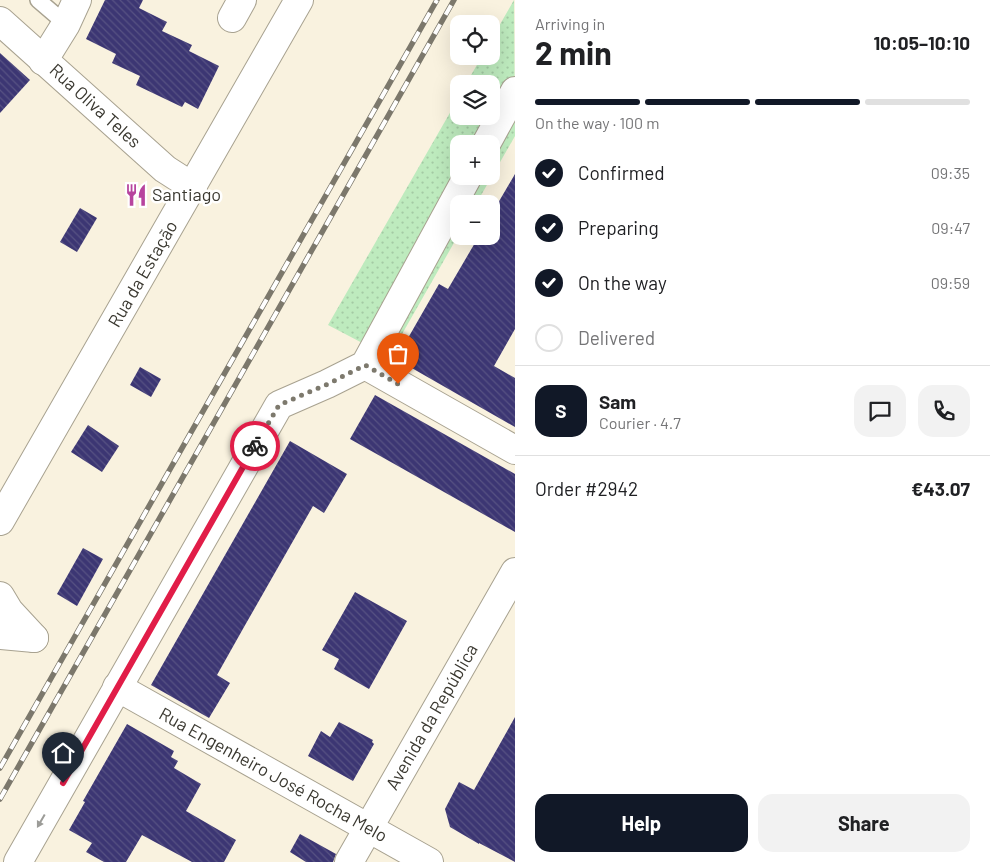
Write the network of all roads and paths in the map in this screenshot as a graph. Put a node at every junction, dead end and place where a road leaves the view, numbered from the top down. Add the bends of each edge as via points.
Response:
1 (38, 0) edge
2 (77, 0) edge
3 (299, 0) edge
4 (0, 21) edge
5 (66, 24) junction
6 (43, 61) junction
7 (515, 91) edge
8 (491, 135) edge
9 (463, 185) edge
10 (193, 187) junction
11 (365, 365) junction
12 (515, 450) edge
13 (0, 521) edge
14 (515, 572) edge
15 (117, 687) junction
16 (368, 829) junction
17 (18, 862) edge
18 (349, 862) edge
19 (429, 862) edge

1 - 5 lane
2 - 5 street
3 - 10 street, Rua da Estação
4 - 6 street, Rua Oliva Teles
5 - 6 street
6 - 10 street, Rua Oliva Teles via 165,169
7 - 8 street
9 - 11 street
10 - 13 street, Rua da Estação
11 - 12 street
11 - 15 street via 279,405
14 - 16 street, Avenida da República
15 - 16 street, Rua Engenheiro José Rocha Melo
15 -> 17 street
16 - 18 street, Avenida da República
16 - 19 street, Rua Engenheiro José Rocha Melo

